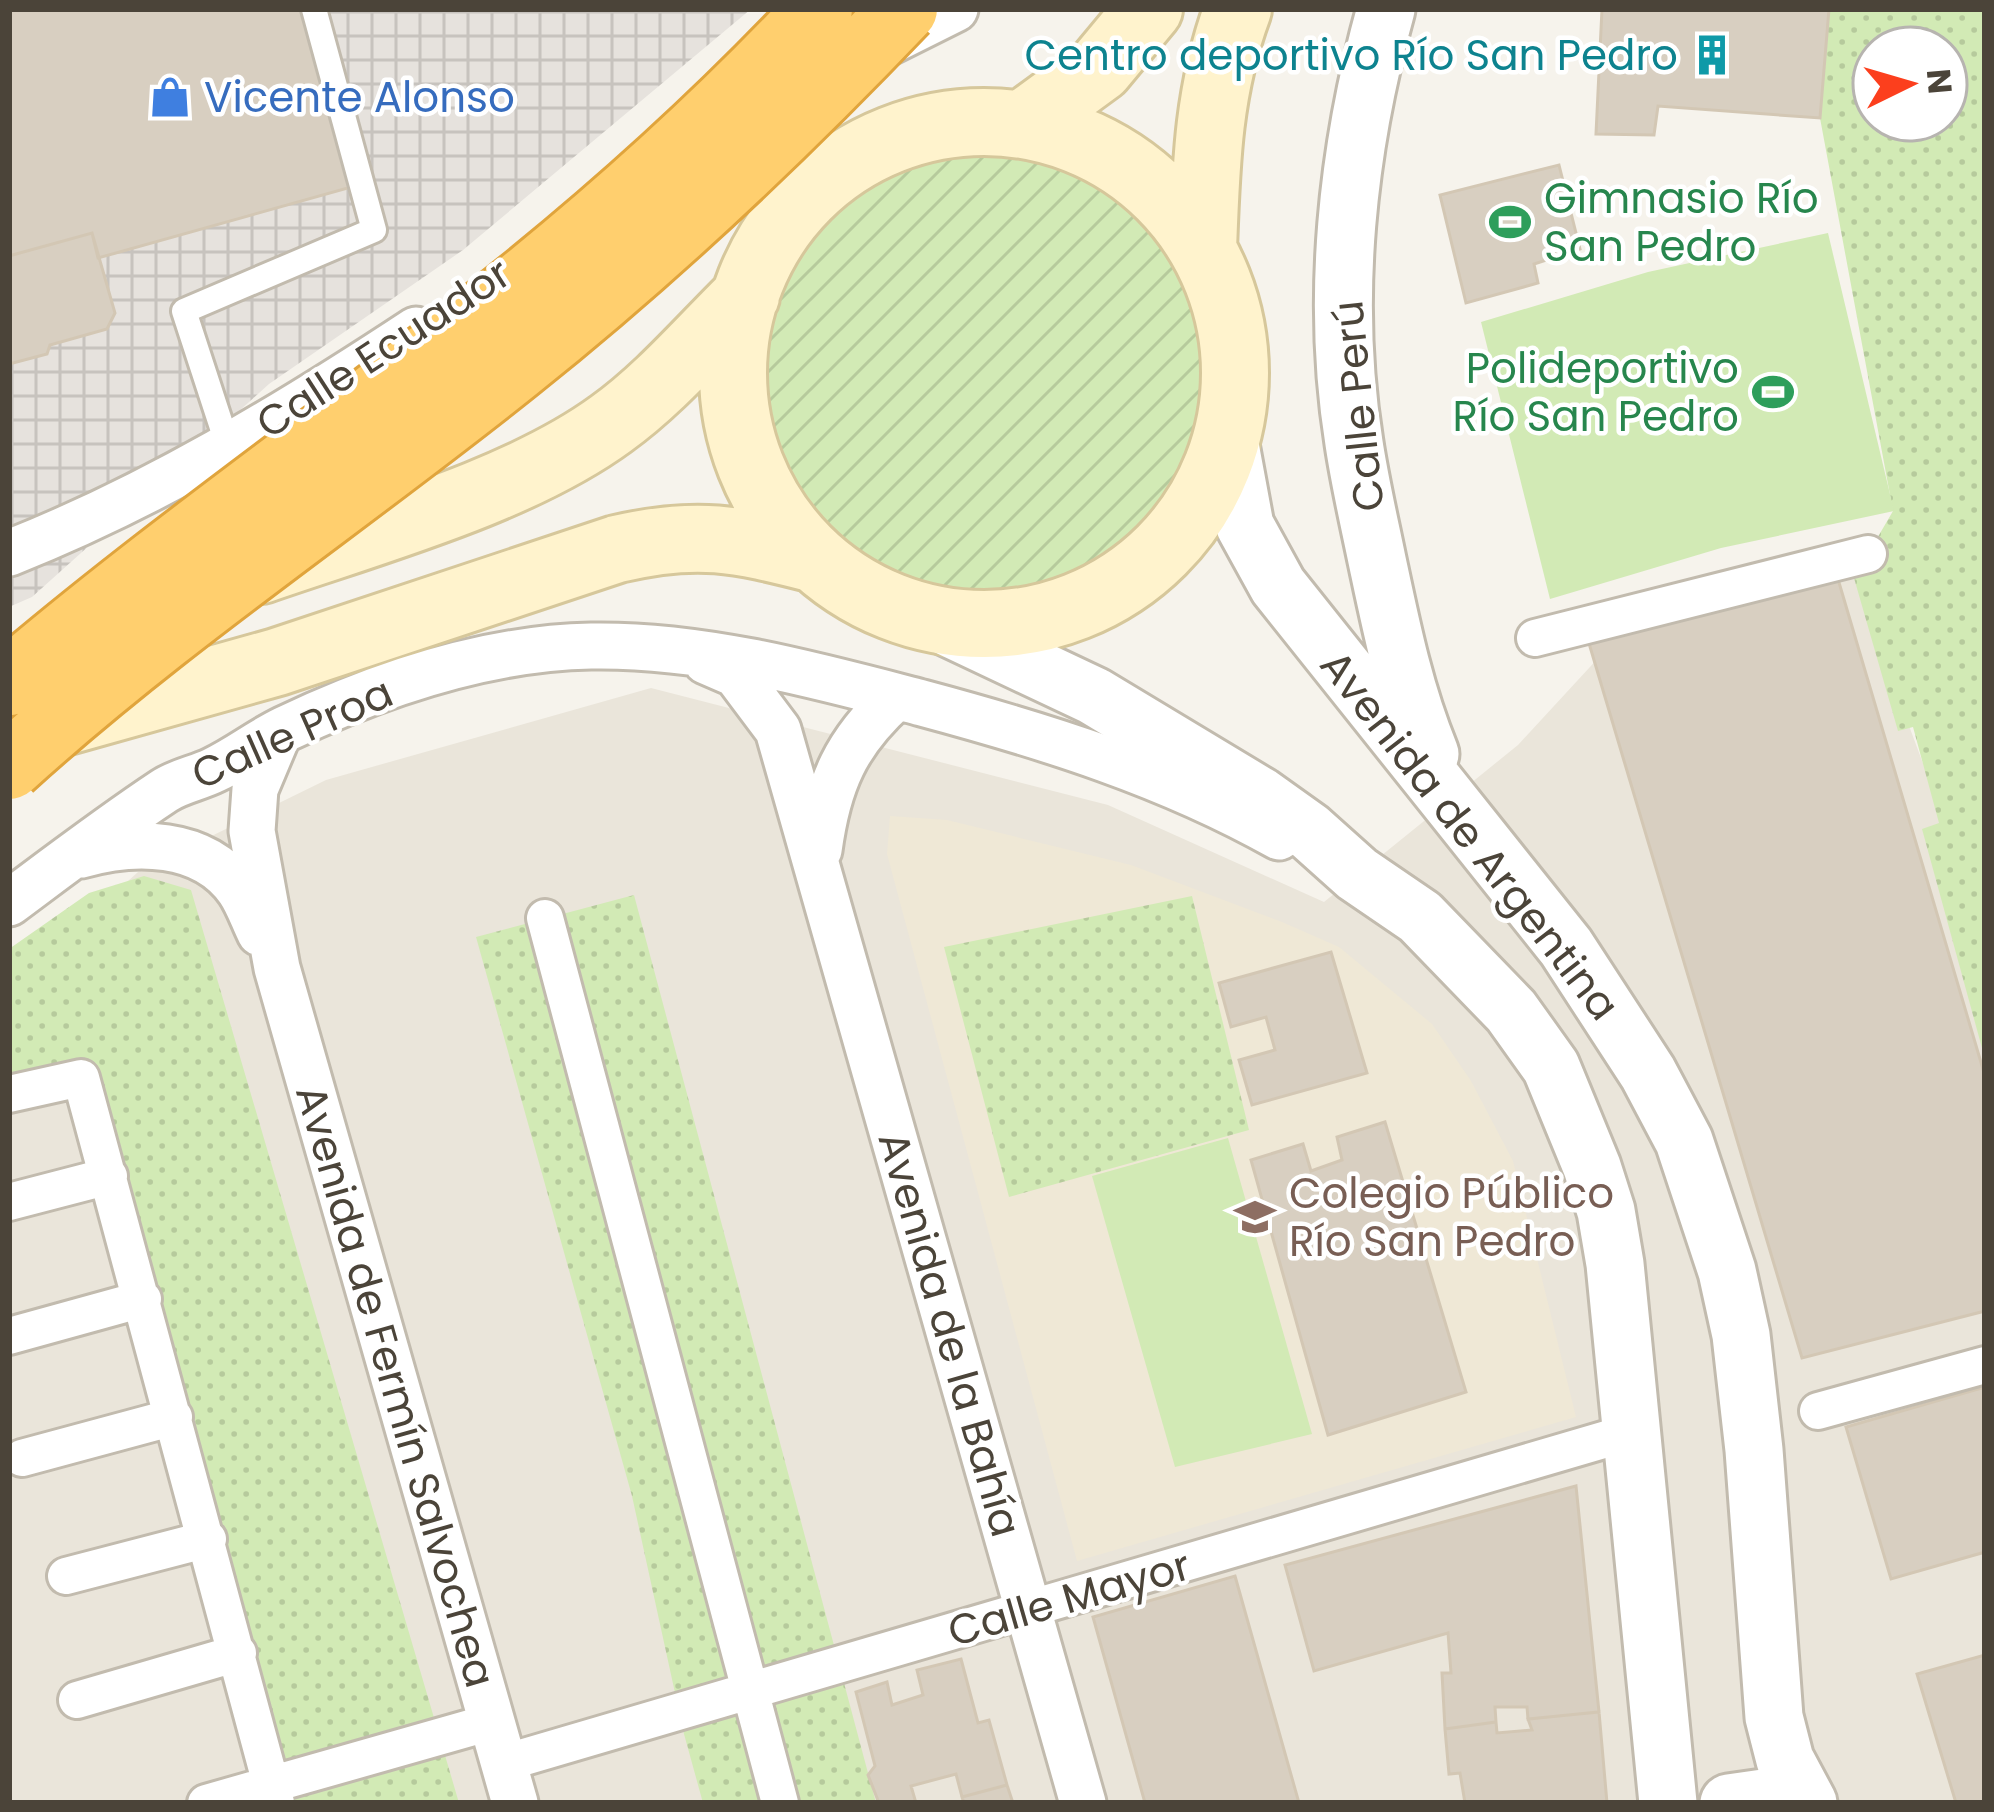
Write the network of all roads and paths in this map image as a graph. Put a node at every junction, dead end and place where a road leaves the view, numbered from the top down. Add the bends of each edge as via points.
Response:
1 (314, 9) edge
2 (791, 9) edge
3 (819, 9) edge
4 (904, 9) edge
5 (955, 9) edge
6 (1149, 9) edge
7 (1238, 9) edge
8 (1386, 9) edge
9 (742, 114) junction
10 (1022, 124) junction
11 (1202, 250) junction
12 (746, 296) junction
13 (1228, 434) junction
14 (228, 446) junction
15 (9, 553) edge
16 (1868, 554) dead end
17 (815, 559) junction
18 (933, 620) junction
19 (1535, 638) dead end
20 (682, 650) junction
21 (9, 657) edge
22 (9, 682) edge
23 (896, 697) junction
24 (279, 732) junction
25 (9, 742) edge
26 (9, 766) edge
27 (169, 787) junction
28 (1447, 796) junction
29 (252, 831) junction
30 (67, 859) junction
31 (817, 865) junction
32 (1357, 874) junction
33 (9, 903) edge
34 (545, 918) dead end
35 (278, 968) junction
36 (9, 1094) edge
37 (109, 1176) junction
38 (9, 1202) edge
39 (142, 1299) junction
40 (9, 1336) edge
41 (1985, 1365) edge
42 (1818, 1411) dead end
43 (174, 1417) junction
44 (1634, 1430) junction
45 (22, 1458) dead end
46 (208, 1539) junction
47 (66, 1576) dead end
48 (1028, 1610) junction
49 (238, 1653) junction
50 (751, 1691) junction
51 (77, 1700) dead end
52 (503, 1763) edge
53 (273, 1794) edge
54 (206, 1803) edge
55 (780, 1803) edge
56 (1082, 1803) edge
57 (1668, 1803) edge
58 (1729, 1803) edge
59 (1796, 1803) edge
60 (1808, 1803) edge

1 - 14 lane via 374,230 184,311
2 - 9 street via 782,53
3 - 22 highway, bridge via 596,223
4 - 26 highway, bridge via 681,231
5 - 9 street
6 - 10 main road via 1100,68
7 - 11 main road via 1220,59
8 - 28 street, Calle Perú via 1353,154 1344,268 1347,385 1398,659
9 - 14 street, Calle Ecuador
10 - 11 main road via 1127,166 1170,204
10 - 12 main road via 952,124 862,153 790,213
11 - 13 main road via 1232,339
12 - 17 main road via 734,352 742,438 770,503
12 - 21 main road via 610,426 506,481
13 - 18 main road via 1195,510 1118,586 1042,619
13 - 28 street, Avenida de Argentina via 1245,526 1278,586
14 - 15 street, Calle Ecuador via 81,525
16 - 19 street
17 - 18 main road via 870,597
17 - 25 main road via 718,538 669,537
18 - 32 street, Avenida de Argentina via 1094,696 1260,796
20 - 23 street, Calle Proa
20 - 24 street, Calle Proa via 529,650 353,698
20 - 31 street, Calle Proa via 736,674 762,704 778,730
23 - 31 street via 868,722 832,779
23 - 32 street, Calle Proa via 1036,734 1155,778
24 - 27 street, Calle Proa
24 - 29 street via 255,789
27 - 29 street via 212,790
27 - 30 street, Calle Proa
28 - 60 street, Avenida de Argentina via 1607,1008 1684,1141 1727,1271 1749,1390 1774,1717
29 - 35 street
30 - 33 street, Calle Proa
30 - 35 street via 154,844 205,859 238,888
31 - 48 street, Avenida de la Bahía
32 - 44 street, Avenida de Argentina via 1463,959 1551,1067 1606,1211
34 - 50 street
35 - 52 street, Avenida de Fermín Salvochea
36 - 37 street via 80,1078
37 - 38 street
37 - 39 street
39 - 40 street
39 - 43 street
41 - 42 street
43 - 45 street
43 - 46 street
44 - 48 street, Calle Mayor
44 - 57 street, Avenida de Argentina
46 - 47 street
46 - 49 street
48 - 50 street, Calle Mayor
48 - 56 street, Avenida de la Bahía
49 - 51 street
49 - 53 street
50 - 52 street, Calle Mayor
50 - 55 street
52 - 53 street, Calle Mayor
53 - 54 street, Calle Mayor
58 - 59 street

